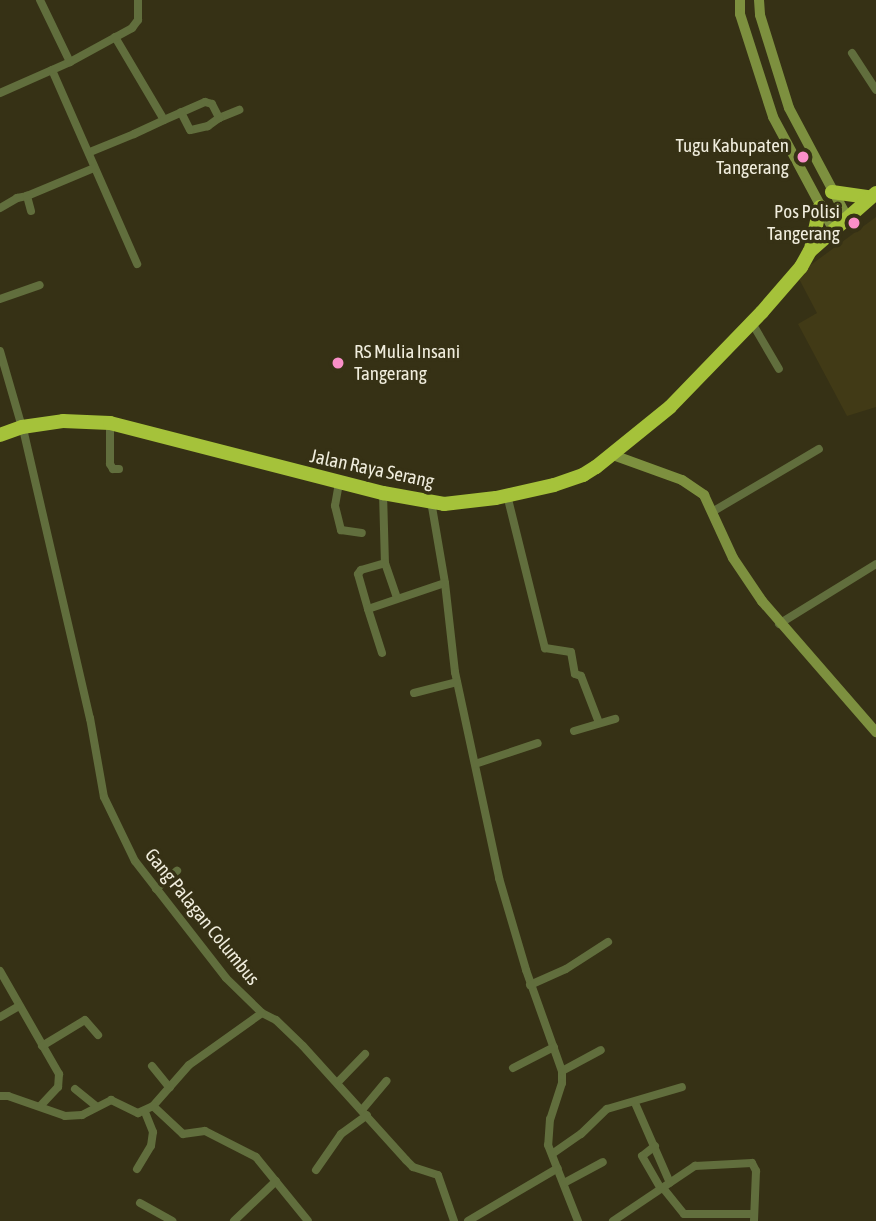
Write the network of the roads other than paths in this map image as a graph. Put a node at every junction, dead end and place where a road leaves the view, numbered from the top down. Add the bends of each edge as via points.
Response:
1 (40, 0) edge
2 (138, 0) edge
3 (740, 0) edge
4 (759, 0) edge
5 (740, 14) junction
6 (760, 15) junction
7 (115, 37) junction
8 (852, 54) dead end
9 (70, 62) junction
10 (52, 70) junction
11 (876, 90) edge
12 (0, 93) edge
13 (239, 110) dead end
14 (181, 112) junction
15 (219, 118) junction
16 (163, 120) junction
17 (90, 152) junction
18 (94, 168) junction
19 (832, 192) junction
20 (873, 195) edge
21 (27, 196) junction
22 (820, 207) junction
23 (0, 208) edge
24 (31, 211) dead end
25 (847, 217) junction
26 (833, 229) junction
27 (810, 251) junction
28 (137, 264) dead end
29 (40, 285) dead end
30 (0, 299) edge
31 (752, 323) junction
32 (0, 351) edge
33 (779, 369) dead end
34 (110, 423) junction
35 (23, 430) junction
36 (0, 435) edge
37 (0, 440) edge
38 (819, 449) dead end
39 (613, 455) junction
40 (119, 469) dead end
41 (339, 483) junction
42 (383, 493) junction
43 (507, 495) junction
44 (431, 501) junction
45 (712, 512) junction
46 (362, 533) dead end
47 (385, 563) junction
48 (876, 564) edge
49 (445, 583) junction
50 (397, 598) junction
51 (368, 609) junction
52 (779, 624) junction
53 (382, 653) dead end
54 (457, 682) junction
55 (414, 693) dead end
56 (615, 719) dead end
57 (598, 723) junction
58 (574, 731) dead end
59 (876, 732) edge
60 (538, 743) dead end
61 (475, 764) junction
62 (177, 872) dead end
63 (156, 888) junction
64 (608, 942) dead end
65 (0, 971) edge
66 (530, 985) junction
67 (19, 1006) junction
68 (262, 1013) junction
69 (0, 1017) edge
70 (98, 1035) dead end
71 (42, 1046) junction
72 (555, 1047) junction
73 (601, 1050) dead end
74 (365, 1054) dead end
75 (152, 1066) dead end
76 (513, 1068) dead end
77 (562, 1070) junction
78 (386, 1081) dead end
79 (338, 1082) junction
80 (682, 1087) dead end
81 (170, 1088) junction
82 (75, 1089) dead end
83 (0, 1096) edge
84 (635, 1103) junction
85 (40, 1105) junction
86 (96, 1106) junction
87 (149, 1109) junction
88 (364, 1113) junction
89 (655, 1146) junction
90 (552, 1153) junction
91 (603, 1162) dead end
92 (558, 1168) junction
93 (137, 1169) dead end
94 (316, 1170) dead end
95 (276, 1181) junction
96 (564, 1182) junction
97 (665, 1187) junction
98 (140, 1203) dead end
99 (754, 1217) edge
100 (172, 1221) edge
101 (234, 1221) edge
102 (308, 1221) edge
103 (454, 1221) edge
104 (468, 1221) edge
105 (578, 1221) edge
106 (613, 1221) edge

1 - 9 street
2 - 7 street via 138,20
3 - 5 main road
4 - 6 main road
5 - 6 main road
5 - 22 main road via 773,117
6 - 19 main road via 789,108
7 - 9 street
7 - 16 street
8 - 11 street
9 - 10 street
10 - 12 street
10 - 17 street
13 - 15 street
14 - 15 street via 209,102
14 - 15 street via 190,130
14 - 16 street
16 - 17 street
17 - 18 street
18 - 21 street
18 - 28 street
19 - 20 highway
19 - 25 main road
20 - 25 highway, Jalan Raya Serang
21 - 23 street
21 - 24 street
22 - 26 main road
22 - 27 highway
25 - 26 highway, Jalan Raya Serang
26 - 27 highway, Jalan Raya Serang
27 - 31 highway, Jalan Raya Serang
29 - 30 street
31 - 33 street
31 - 39 highway, Jalan Raya Serang via 677,400
32 - 35 street, Gang Palagan Columbus
34 - 35 highway, Jalan Raya Serang via 89,420
34 - 40 street via 110,464
34 - 41 highway, Jalan Raya Serang
35 - 36 highway
35 - 37 highway
35 - 63 street, Gang Palagan Columbus via 104,797 135,861
38 - 45 street
39 - 43 highway, Jalan Raya Serang via 583,475
39 - 45 main road via 682,480 704,495
41 - 42 highway, Jalan Raya Serang
41 - 46 street via 335,506 341,530
42 - 44 highway, Jalan Raya Serang
42 - 47 street
43 - 44 highway, Jalan Raya Serang via 443,504
43 - 57 street via 545,648 571,652 575,674 580,676
44 - 49 street
45 - 52 main road via 733,558
47 - 50 street
47 - 51 street via 358,574
48 - 52 street
49 - 50 street
49 - 54 street
50 - 51 street
51 - 53 street
52 - 59 main road
54 - 55 street
54 - 61 street
56 - 57 street
57 - 58 street
60 - 61 street
61 - 66 street via 499,878
62 - 63 street
63 - 68 street, Gang Palagan Columbus via 226,978
64 - 66 street
65 - 67 street
66 - 72 street
67 - 69 street
67 - 71 street
68 - 79 street, Gang Palagan Columbus via 276,1020
68 - 81 street via 189,1065
70 - 71 street via 84,1020
71 - 85 street via 60,1080
72 - 76 street
72 - 77 street
73 - 77 street
74 - 79 street
75 - 81 street
77 - 90 street via 548,1134
78 - 88 street
79 - 88 street, Gang Palagan Columbus
80 - 84 street
81 - 87 street
82 - 86 street
83 - 85 street
84 - 89 street
84 - 90 street via 607,1109
85 - 86 street via 75,1117
86 - 87 street via 111,1100 138,1113
87 - 93 street via 151,1146
87 - 95 street via 183,1134 205,1131 242,1147
88 - 94 street via 341,1134
88 - 103 street, Gang Palagan Columbus via 413,1167 438,1175
89 - 97 street
89 - 97 street via 642,1157
90 - 92 street
91 - 96 street
92 - 96 street
92 - 104 street
95 - 101 street
95 - 102 street
96 - 105 street
97 - 99 street via 684,1214
97 - 99 street via 702,1164 752,1163 756,1171
97 - 106 street
98 - 100 street

